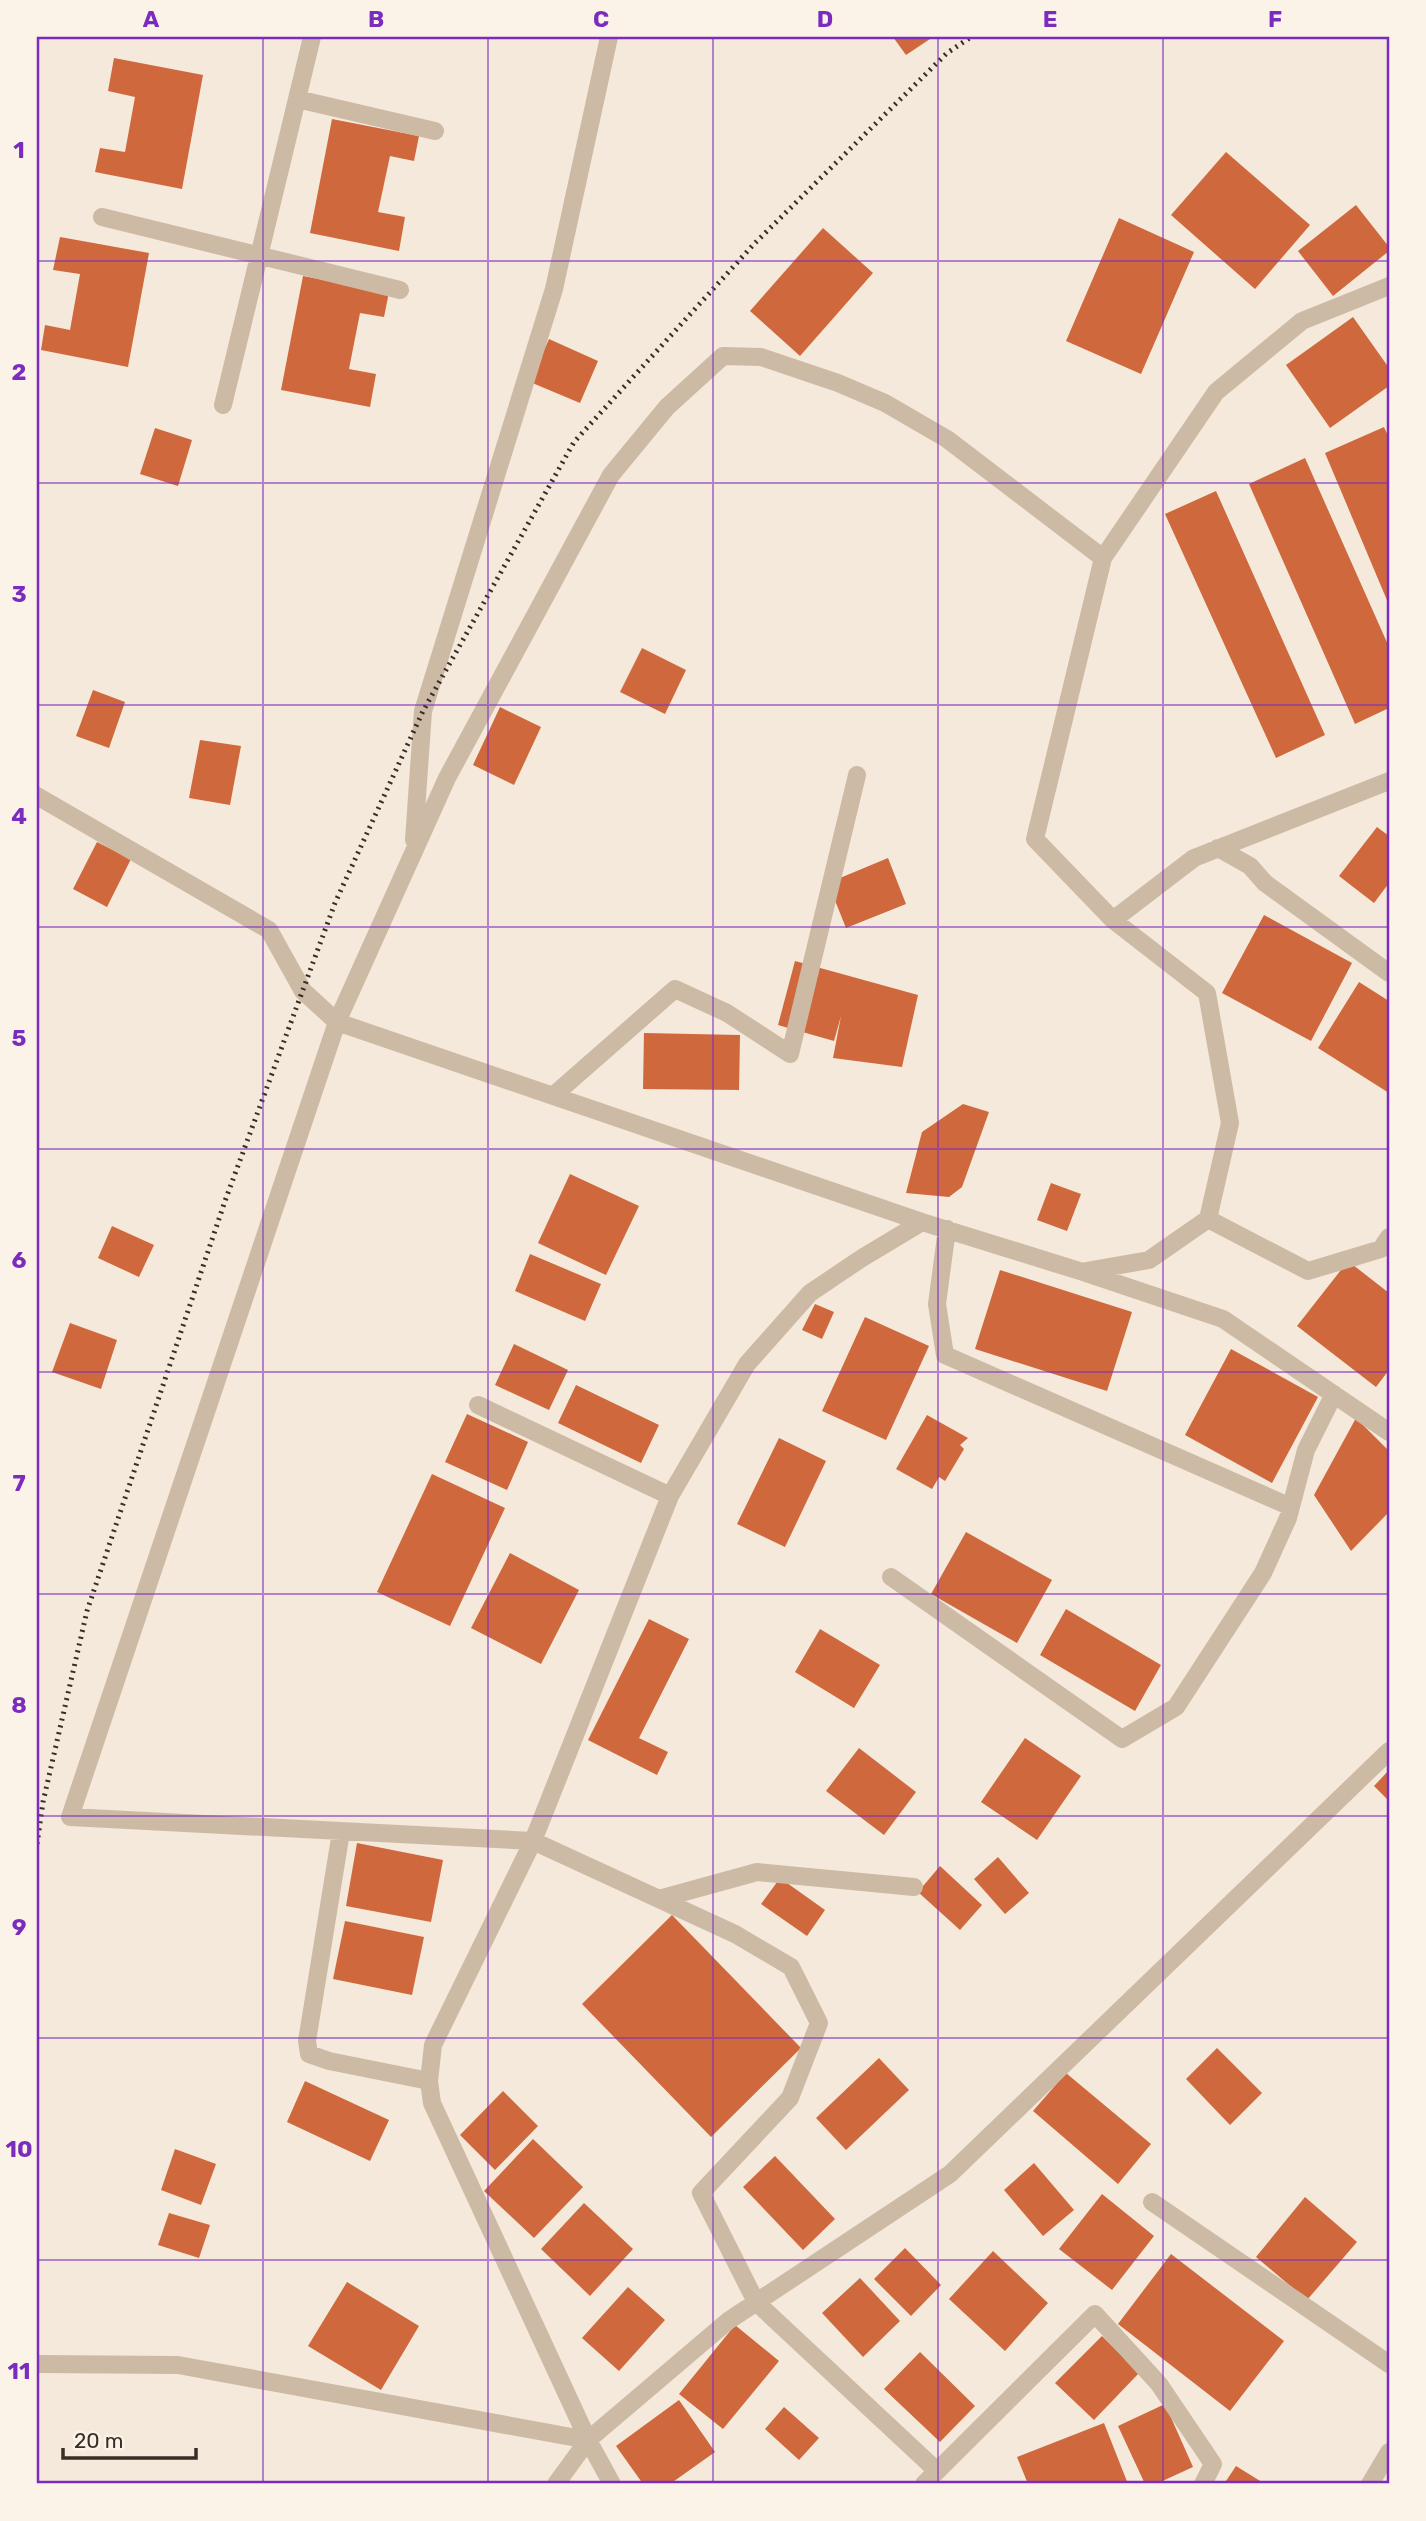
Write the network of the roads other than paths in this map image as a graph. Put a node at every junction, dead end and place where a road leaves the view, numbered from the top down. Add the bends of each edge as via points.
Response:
1 (312, 37) edge
2 (609, 37) edge
3 (297, 99) junction
4 (435, 131) dead end
5 (102, 217) dead end
6 (258, 256) junction
7 (1389, 286) edge
8 (400, 290) dead end
9 (223, 405) dead end
10 (1103, 558) junction
11 (856, 775) dead end
12 (1389, 780) edge
13 (37, 796) edge
14 (1218, 848) junction
15 (414, 852) junction
16 (1113, 920) junction
17 (1389, 973) edge
18 (337, 1022) junction
19 (554, 1095) junction
20 (1208, 1219) junction
21 (922, 1222) junction
22 (947, 1229) junction
23 (1389, 1237) edge
24 (1083, 1272) junction
25 (1334, 1394) junction
26 (478, 1405) dead end
27 (1389, 1432) edge
28 (670, 1496) junction
29 (1291, 1507) junction
30 (891, 1577) dead end
31 (1389, 1751) edge
32 (341, 1832) junction
33 (533, 1842) junction
34 (914, 1887) dead end
35 (659, 1899) junction
36 (429, 2081) junction
37 (1152, 2202) dead end
38 (757, 2302) junction
39 (37, 2364) edge
40 (1389, 2364) edge
41 (588, 2440) junction
42 (1389, 2452) edge
43 (936, 2470) junction
44 (556, 2484) edge
45 (612, 2484) edge
46 (924, 2484) edge
47 (1203, 2484) edge
48 (1370, 2484) edge

1 - 3 street
2 - 15 street via 554,289 423,711
3 - 4 street
3 - 6 street
5 - 6 street
6 - 8 street
6 - 9 street
7 - 10 street via 1302,321 1216,392
10 - 15 street via 947,439 885,403 761,357 723,356 667,407 611,475 447,778
10 - 16 street via 1035,839
11 - 19 street via 790,1054 727,1013 675,989
12 - 14 street
13 - 18 street via 269,930 303,991
14 - 16 street via 1194,858
14 - 17 street via 1250,866 1265,883
15 - 18 street
16 - 20 street via 1207,993 1230,1123
18 - 19 street
18 - 32 street via 70,1818
19 - 21 street
20 - 23 street via 1308,1271 1381,1249
20 - 24 street via 1149,1260
21 - 22 street
21 - 28 street via 810,1293 747,1364
22 - 24 street
22 - 29 street via 937,1304 945,1355
24 - 25 street via 1223,1319
25 - 27 street
25 - 29 street via 1306,1450
26 - 28 street
28 - 33 street
29 - 30 street via 1263,1573 1176,1706 1122,1739
31 - 38 street via 950,2174
32 - 33 street
32 - 36 street via 307,2041 309,2054
33 - 35 street
33 - 36 street via 433,2045
34 - 35 street via 757,1872
35 - 38 street via 735,1934 791,1967 819,2023 790,2098 701,2193
36 - 41 street via 432,2103
37 - 40 street
38 - 41 street via 728,2321
38 - 43 street
39 - 41 street via 178,2365
41 - 44 street
41 - 45 street
42 - 48 street
43 - 46 street
43 - 47 street via 1095,2314 1159,2384 1213,2464

